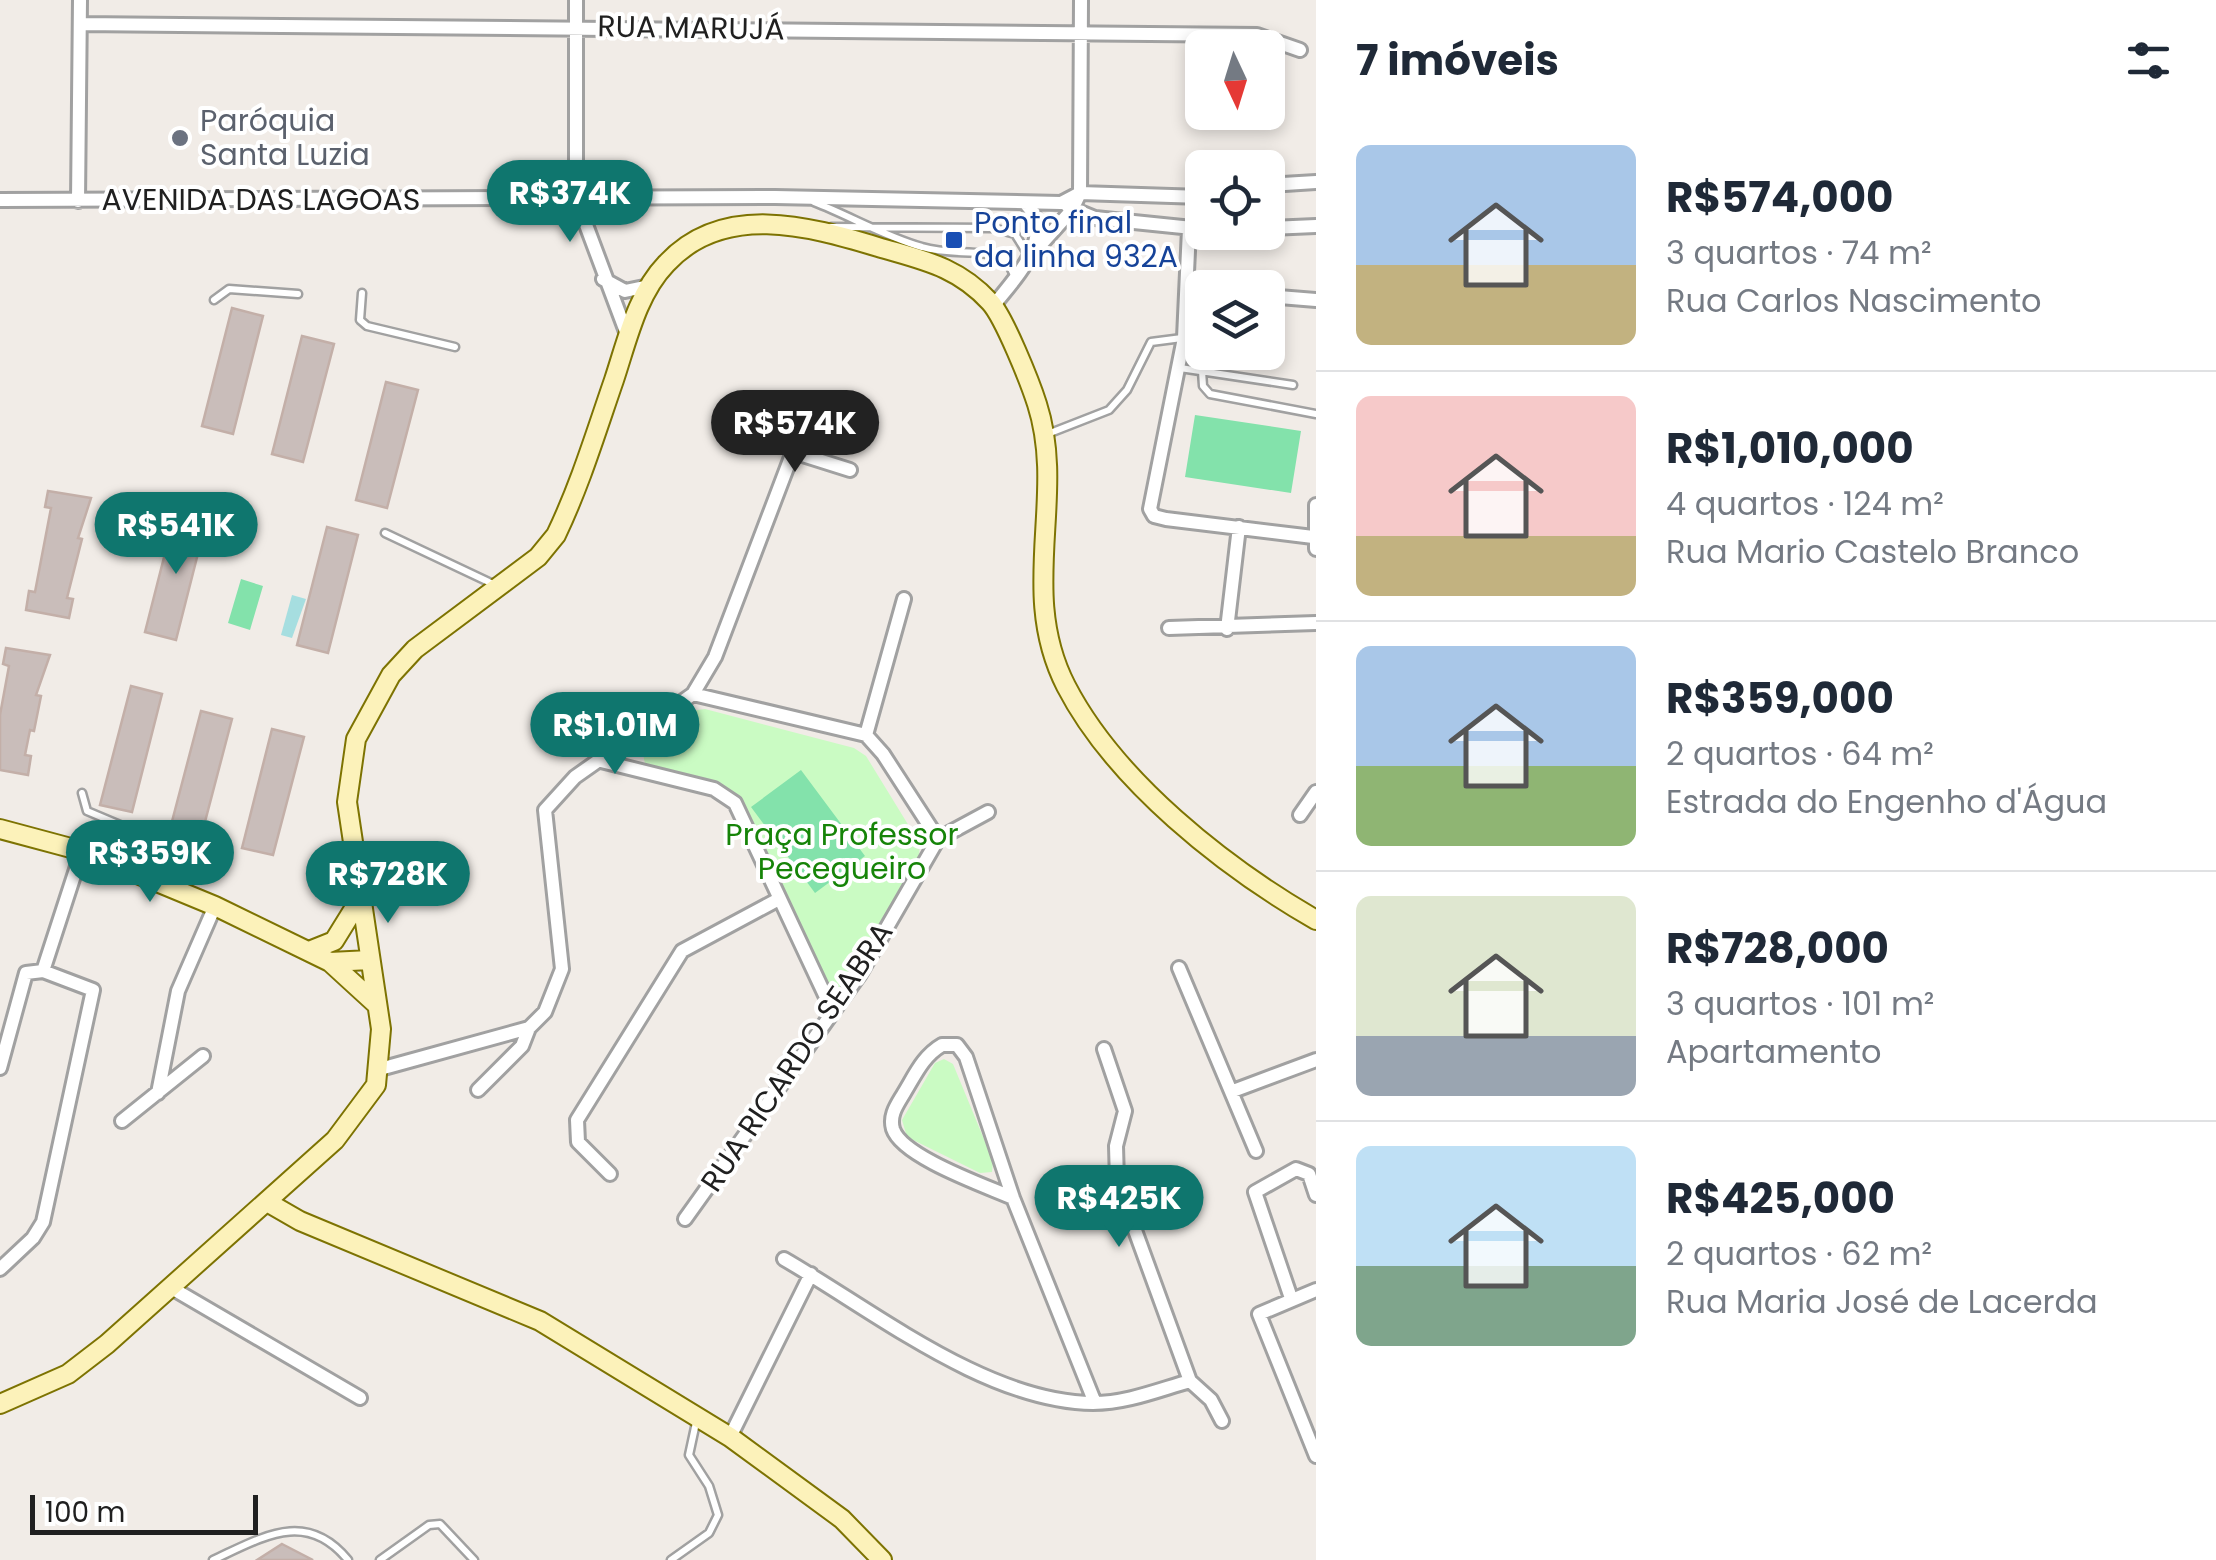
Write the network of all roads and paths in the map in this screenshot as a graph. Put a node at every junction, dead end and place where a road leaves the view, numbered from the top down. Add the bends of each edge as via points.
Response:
1 (80, 0) edge
2 (576, 0) edge
3 (1081, 0) edge
4 (80, 24) junction
5 (576, 27) junction
6 (1080, 34) junction
7 (1300, 50) dead end
8 (1316, 182) edge
9 (1285, 184) edge
10 (1080, 192) junction
11 (1185, 196) edge
12 (576, 198) junction
13 (804, 198) junction
14 (0, 200) edge
15 (78, 201) junction
16 (1026, 203) junction
17 (1067, 207) junction
18 (1316, 226) edge
19 (805, 227) junction
20 (876, 227) junction
21 (1285, 227) edge
22 (1185, 228) edge
23 (1033, 255) junction
24 (604, 278) junction
25 (1015, 278) junction
26 (649, 286) junction
27 (1185, 289) edge
28 (362, 293) dead end
29 (298, 294) dead end
30 (1285, 297) edge
31 (214, 300) dead end
32 (1316, 300) edge
33 (994, 305) junction
34 (628, 338) junction
35 (1184, 338) junction
36 (455, 347) dead end
37 (1179, 368) junction
38 (1202, 371) junction
39 (1293, 385) dead end
40 (1316, 414) edge
41 (784, 430) dead end
42 (1045, 435) junction
43 (793, 452) junction
44 (850, 470) dead end
45 (1316, 508) edge
46 (1239, 528) junction
47 (386, 533) dead end
48 (1314, 543) edge
49 (499, 587) junction
50 (904, 599) dead end
51 (1316, 623) edge
52 (1168, 628) dead end
53 (1227, 629) junction
54 (693, 694) junction
55 (866, 734) junction
56 (600, 761) junction
57 (1316, 792) edge
58 (82, 794) dead end
59 (988, 812) dead end
60 (1300, 815) dead end
61 (124, 827) dead end
62 (0, 829) edge
63 (938, 839) junction
64 (82, 851) junction
65 (360, 899) junction
66 (778, 899) junction
67 (215, 906) junction
68 (1316, 920) edge
69 (309, 951) junction
70 (370, 960) junction
71 (330, 962) junction
72 (1179, 968) dead end
73 (43, 971) junction
74 (377, 1005) junction
75 (832, 1010) junction
76 (529, 1028) junction
77 (1104, 1049) dead end
78 (203, 1056) dead end
79 (1316, 1060) edge
80 (0, 1068) edge
81 (380, 1069) junction
82 (478, 1090) dead end
83 (1233, 1091) junction
84 (158, 1093) junction
85 (122, 1121) dead end
86 (1256, 1152) dead end
87 (610, 1174) dead end
88 (1316, 1195) edge
89 (1014, 1198) junction
90 (267, 1202) junction
91 (685, 1219) dead end
92 (784, 1258) dead end
93 (0, 1269) edge
94 (811, 1274) junction
95 (170, 1288) junction
96 (1316, 1290) edge
97 (1291, 1298) junction
98 (1190, 1380) junction
99 (360, 1398) dead end
100 (1095, 1403) junction
101 (0, 1404) edge
102 (697, 1417) junction
103 (1222, 1422) dead end
104 (730, 1437) junction
105 (1316, 1456) edge
106 (213, 1560) edge
107 (348, 1560) edge
108 (380, 1560) edge
109 (474, 1560) edge
110 (671, 1560) edge
111 (882, 1560) edge

1 - 4 street
2 - 5 street
3 - 6 street
4 - 5 street, RUA MARUJÁ
4 - 15 street
5 - 6 street, RUA MARUJÁ
5 - 12 street
6 - 7 street, RUA MARUJÁ via 1258,35
6 - 10 street
8 - 9 street
10 - 11 street
10 - 17 street
12 - 13 street, AVENIDA DAS LAGOAS
12 - 15 street, AVENIDA DAS LAGOAS
12 - 24 street
13 - 16 street, AVENIDA DAS LAGOAS
13 - 20 lane
14 - 15 street, AVENIDA DAS LAGOAS
16 - 17 street, AVENIDA DAS LAGOAS
16 - 23 street via 1034,215
17 - 22 street, AVENIDA DAS LAGOAS via 1095,218
17 - 23 street
18 - 21 street
19 - 20 lane
19 - 26 main road via 740,224 708,232 666,263
19 - 33 main road via 946,266
20 - 23 lane via 1000,230 1020,238
20 - 25 lane via 944,252 987,252 1006,259
23 - 25 street
24 - 26 street via 625,291
24 - 34 street
25 - 33 street
26 - 34 main road
27 - 35 street
28 - 36 lane via 360,320 367,326
29 - 31 lane via 230,289
30 - 32 street
33 - 42 main road
34 - 49 main road via 556,535
35 - 37 street
35 - 42 lane via 1151,342 1127,390 1108,410
37 - 38 lane
37 - 46 street via 1150,495 1154,516
38 - 39 lane
38 - 40 lane via 1210,394
41 - 43 street
42 - 68 main road via 1042,606 1065,684 1117,762 1262,886
43 - 44 street
43 - 54 street via 714,657
45 - 48 street
46 - 48 street
46 - 53 street
47 - 49 lane
49 - 65 main road via 415,649 371,706 349,765 347,802
50 - 55 street
51 - 53 street
52 - 53 street
54 - 55 street
54 - 56 street
55 - 63 street
56 - 66 street via 714,789 734,803
56 - 76 street via 545,810 562,969 545,1012
57 - 60 street
58 - 61 lane via 87,810
59 - 63 street
62 - 64 main road
63 - 75 street, RUA RICARDO SEABRA
64 - 67 main road
64 - 73 street
65 - 69 main road via 334,940
65 - 70 main road
66 - 75 street
66 - 87 street via 694,942 667,972 577,1120 578,1142
67 - 69 main road
67 - 84 street via 178,991
69 - 71 main road
70 - 71 main road
70 - 74 main road
71 - 74 main road
72 - 83 street
73 - 80 street via 21,982
73 - 93 street via 87,985 94,999 43,1222
74 - 81 main road
75 - 91 street, RUA RICARDO SEABRA
76 - 81 street
76 - 82 street via 512,1060
77 - 98 street via 1125,1111 1116,1181
78 - 84 street
79 - 83 street
81 - 90 main road via 370,1095 335,1140
83 - 86 street
84 - 85 street
88 - 97 street via 1309,1174 1296,1170 1255,1192
89 - 89 street via 966,1057 957,1045 942,1045 922,1062 892,1113 898,1139
89 - 100 street
90 - 95 main road
90 - 102 main road via 540,1321
92 - 94 street
94 - 100 street via 1024,1394
94 - 104 street
95 - 99 street
95 - 101 main road via 68,1374
96 - 97 street
97 - 105 street via 1265,1308 1260,1324
98 - 100 street
98 - 103 street
102 - 104 main road
102 - 110 lane via 689,1455 718,1514 709,1533
104 - 111 main road via 842,1519
106 - 107 lane via 296,1529 333,1542
108 - 109 lane via 440,1524

